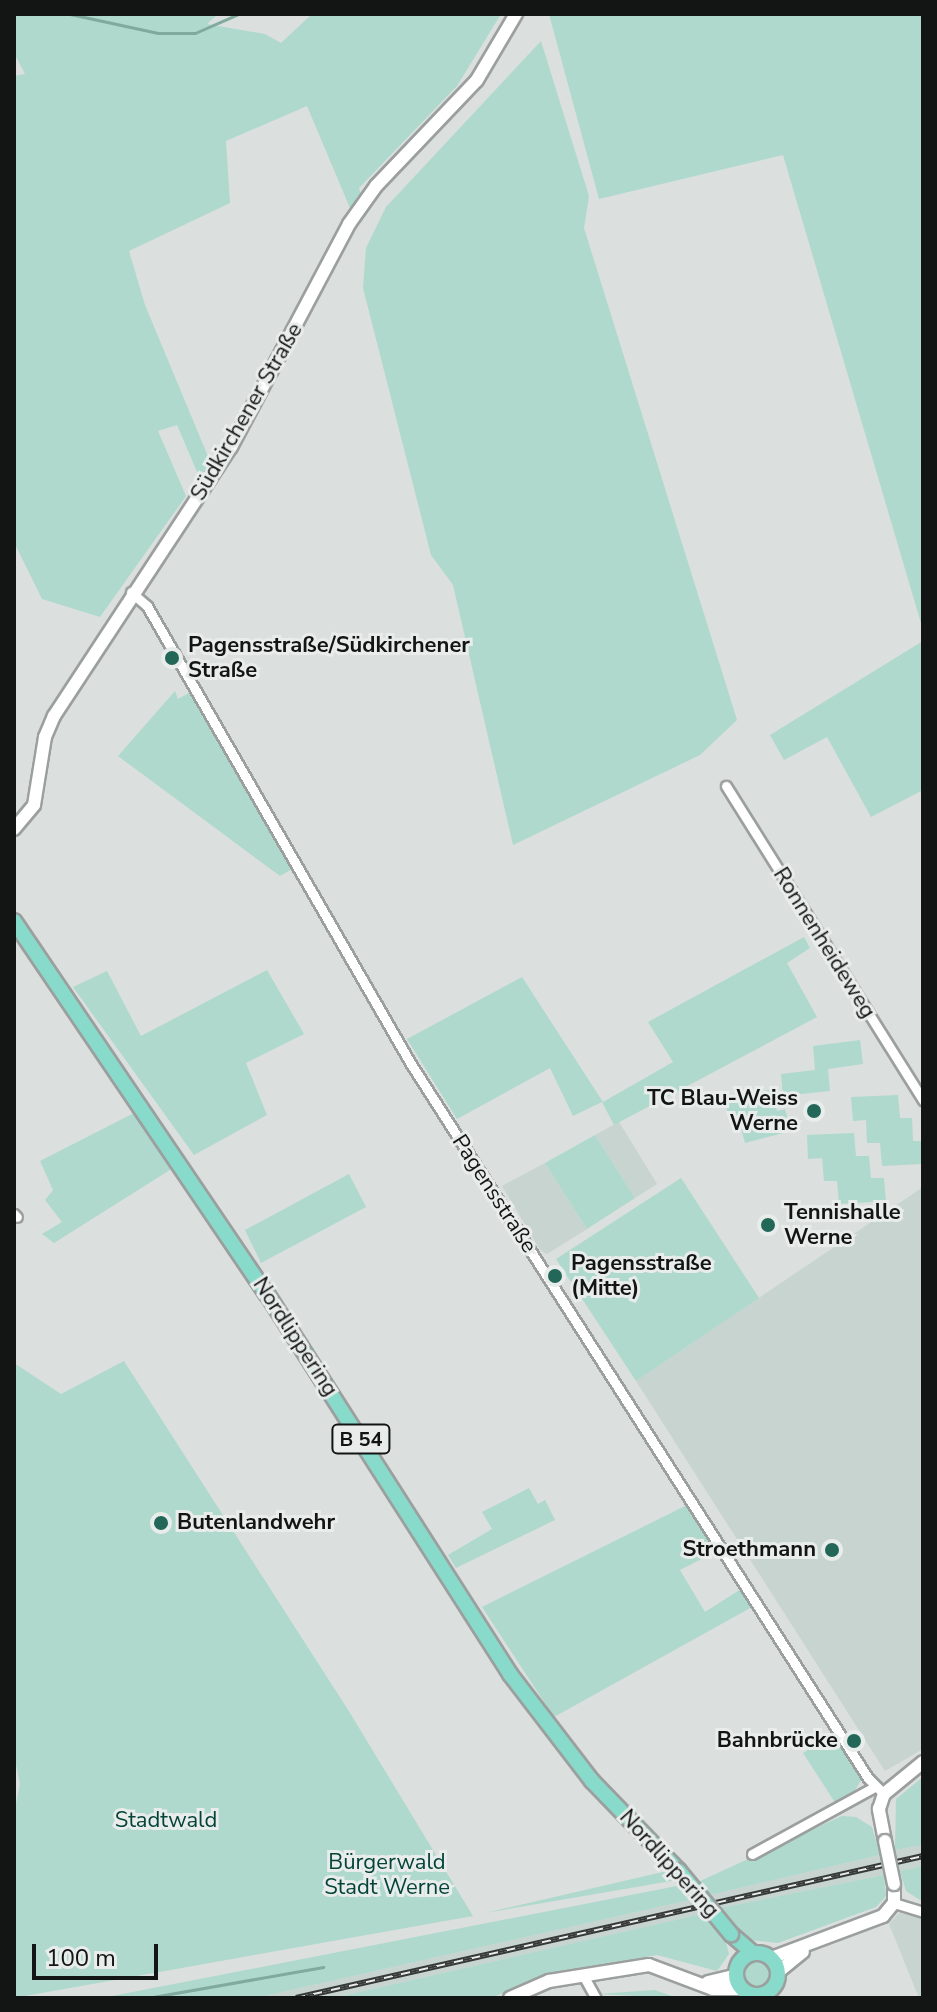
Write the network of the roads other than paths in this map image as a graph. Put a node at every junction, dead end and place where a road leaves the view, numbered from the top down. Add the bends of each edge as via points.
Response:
1 (516, 14) edge
2 (131, 592) junction
3 (726, 786) dead end
4 (14, 829) edge
5 (14, 921) edge
6 (923, 1100) edge
7 (923, 1762) edge
8 (880, 1790) junction
9 (752, 1854) dead end
10 (894, 1903) junction
11 (923, 1912) edge
12 (731, 1934) junction
13 (753, 1953) junction
14 (583, 1975) junction
15 (739, 1975) junction
16 (770, 1985) edge
17 (510, 1998) edge
18 (596, 1998) edge

1 - 2 street, Südkirchener Straße via 477,80 357,212 231,447
2 - 4 street, Südkirchener Straße via 54,716 45,737 34,805
2 - 8 street, Pagensstraße via 147,606 411,1064
3 - 6 street, Ronnenheideweg
5 - 12 main road, Nordlippering / B 54, bridge via 259,1281 510,1674 592,1781
7 - 8 street
8 - 9 street
8 - 10 street, bridge
10 - 11 street
10 - 16 street via 876,1920 818,1941
12 - 13 main road, Nordlippering / B 54
12 - 15 main road, Nordlippering / B 54
13 - 15 main road
13 - 16 main road
14 - 15 street via 656,1964 692,1979 716,1982
14 - 17 street via 549,1981
14 - 18 street
15 - 16 main road

